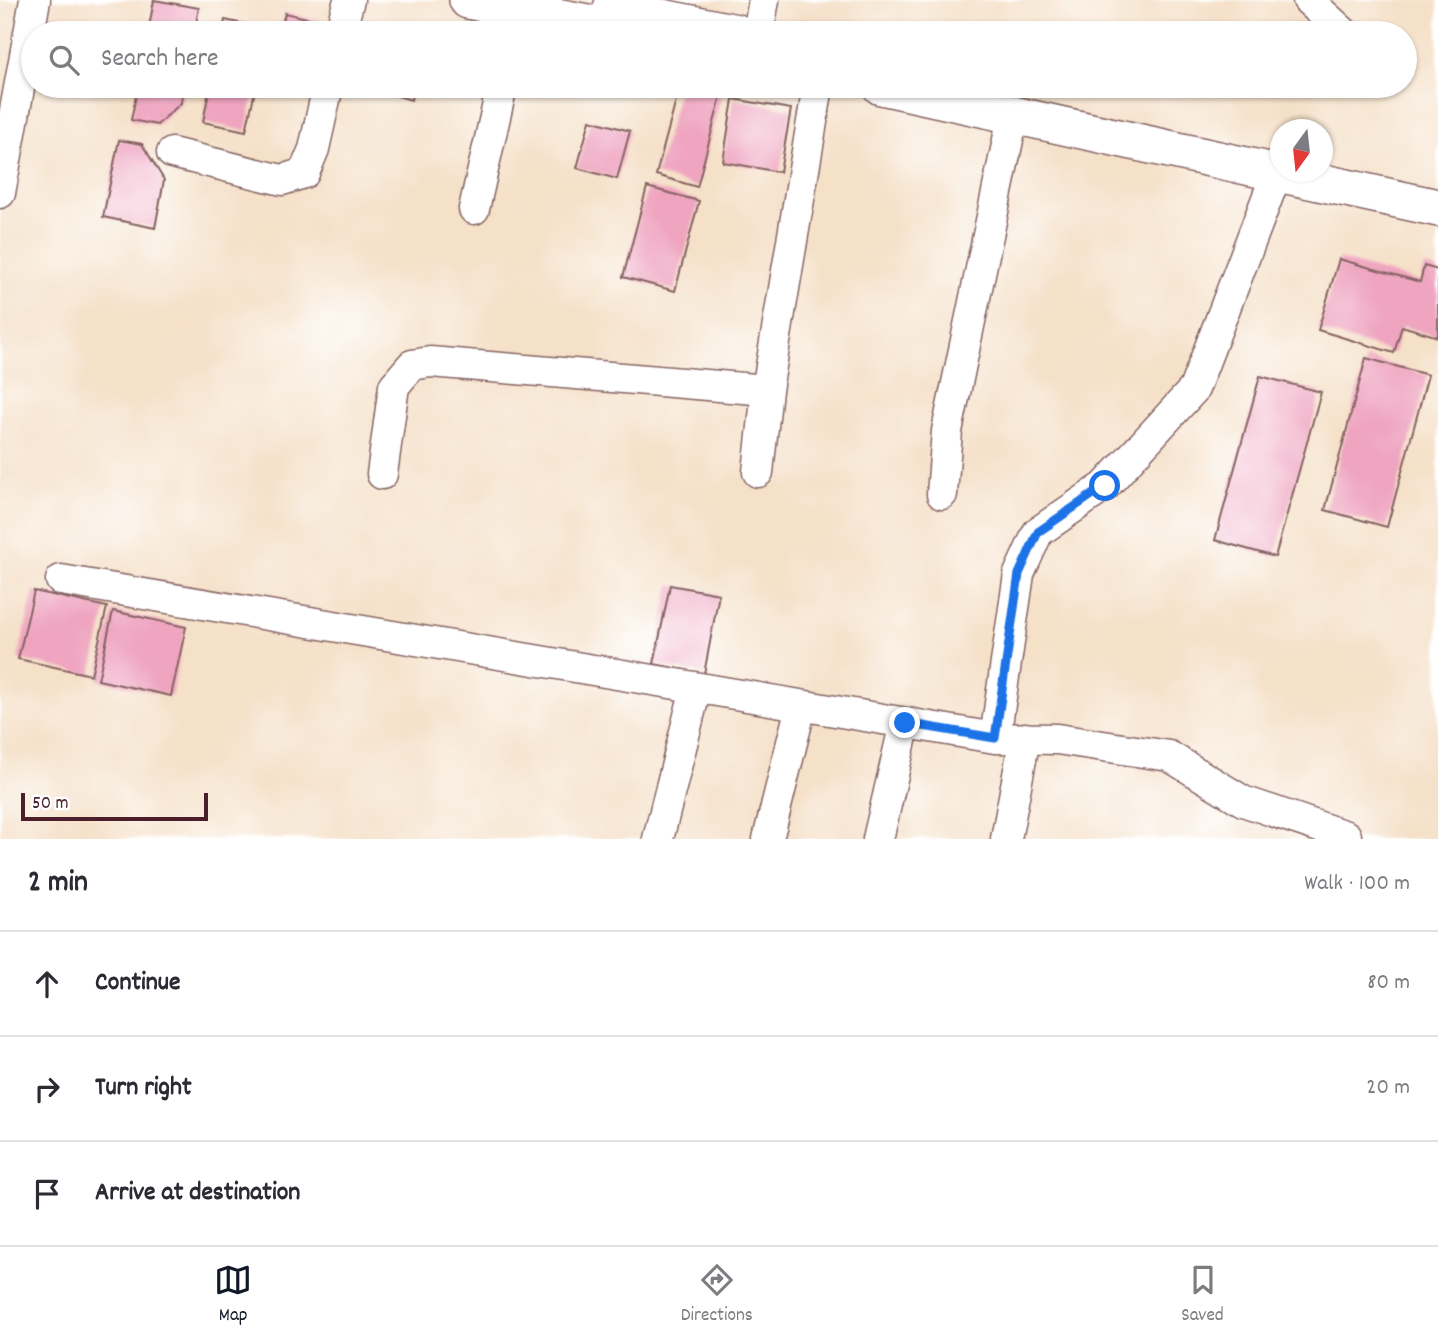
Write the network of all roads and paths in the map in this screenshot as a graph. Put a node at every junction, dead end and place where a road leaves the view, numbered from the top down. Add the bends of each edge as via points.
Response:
1 (35, 0) edge
2 (349, 0) edge
3 (468, 0) edge
4 (569, 0) edge
5 (764, 0) edge
6 (1308, 0) edge
7 (31, 21) edge
8 (343, 21) edge
9 (515, 21) edge
10 (676, 21) edge
11 (760, 21) edge
12 (1331, 21) edge
13 (21, 77) edge
14 (325, 98) edge
15 (499, 98) edge
16 (816, 98) edge
17 (934, 98) edge
18 (945, 98) edge
19 (1017, 98) edge
20 (1013, 116) junction
21 (172, 153) dead end
22 (1270, 159) edge
23 (1270, 159) edge
24 (1270, 159) edge
25 (1333, 163) edge
26 (1333, 177) edge
27 (1271, 182) edge
28 (1438, 184) edge
29 (0, 193) edge
30 (1438, 208) edge
31 (474, 209) dead end
32 (767, 390) junction
33 (758, 472) dead end
34 (382, 474) dead end
35 (942, 494) dead end
36 (61, 580) dead end
37 (696, 688) junction
38 (801, 706) junction
39 (905, 723) junction
40 (1010, 738) junction
41 (1346, 836) dead end
42 (658, 839) edge
43 (768, 839) edge
44 (878, 839) edge
45 (1006, 839) edge

1 - 7 street
2 - 8 street
3 - 9 main road
4 - 10 main road
5 - 11 street
6 - 12 street
13 - 29 street
14 - 21 street via 304,173 282,180
15 - 31 street
16 - 32 street
17 - 20 main road
18 - 23 main road
19 - 24 main road
20 - 22 main road
20 - 35 street via 947,431
25 - 28 main road
26 - 30 main road
27 - 40 street via 1194,389 1105,486 1038,532 1019,574
32 - 33 street
32 - 34 street via 430,362 412,365 394,386
36 - 37 street
37 - 38 street
37 - 42 street
38 - 39 street
38 - 43 street
39 - 40 street
39 - 44 street
40 - 41 street via 1057,738 1168,756 1243,801
40 - 45 street

